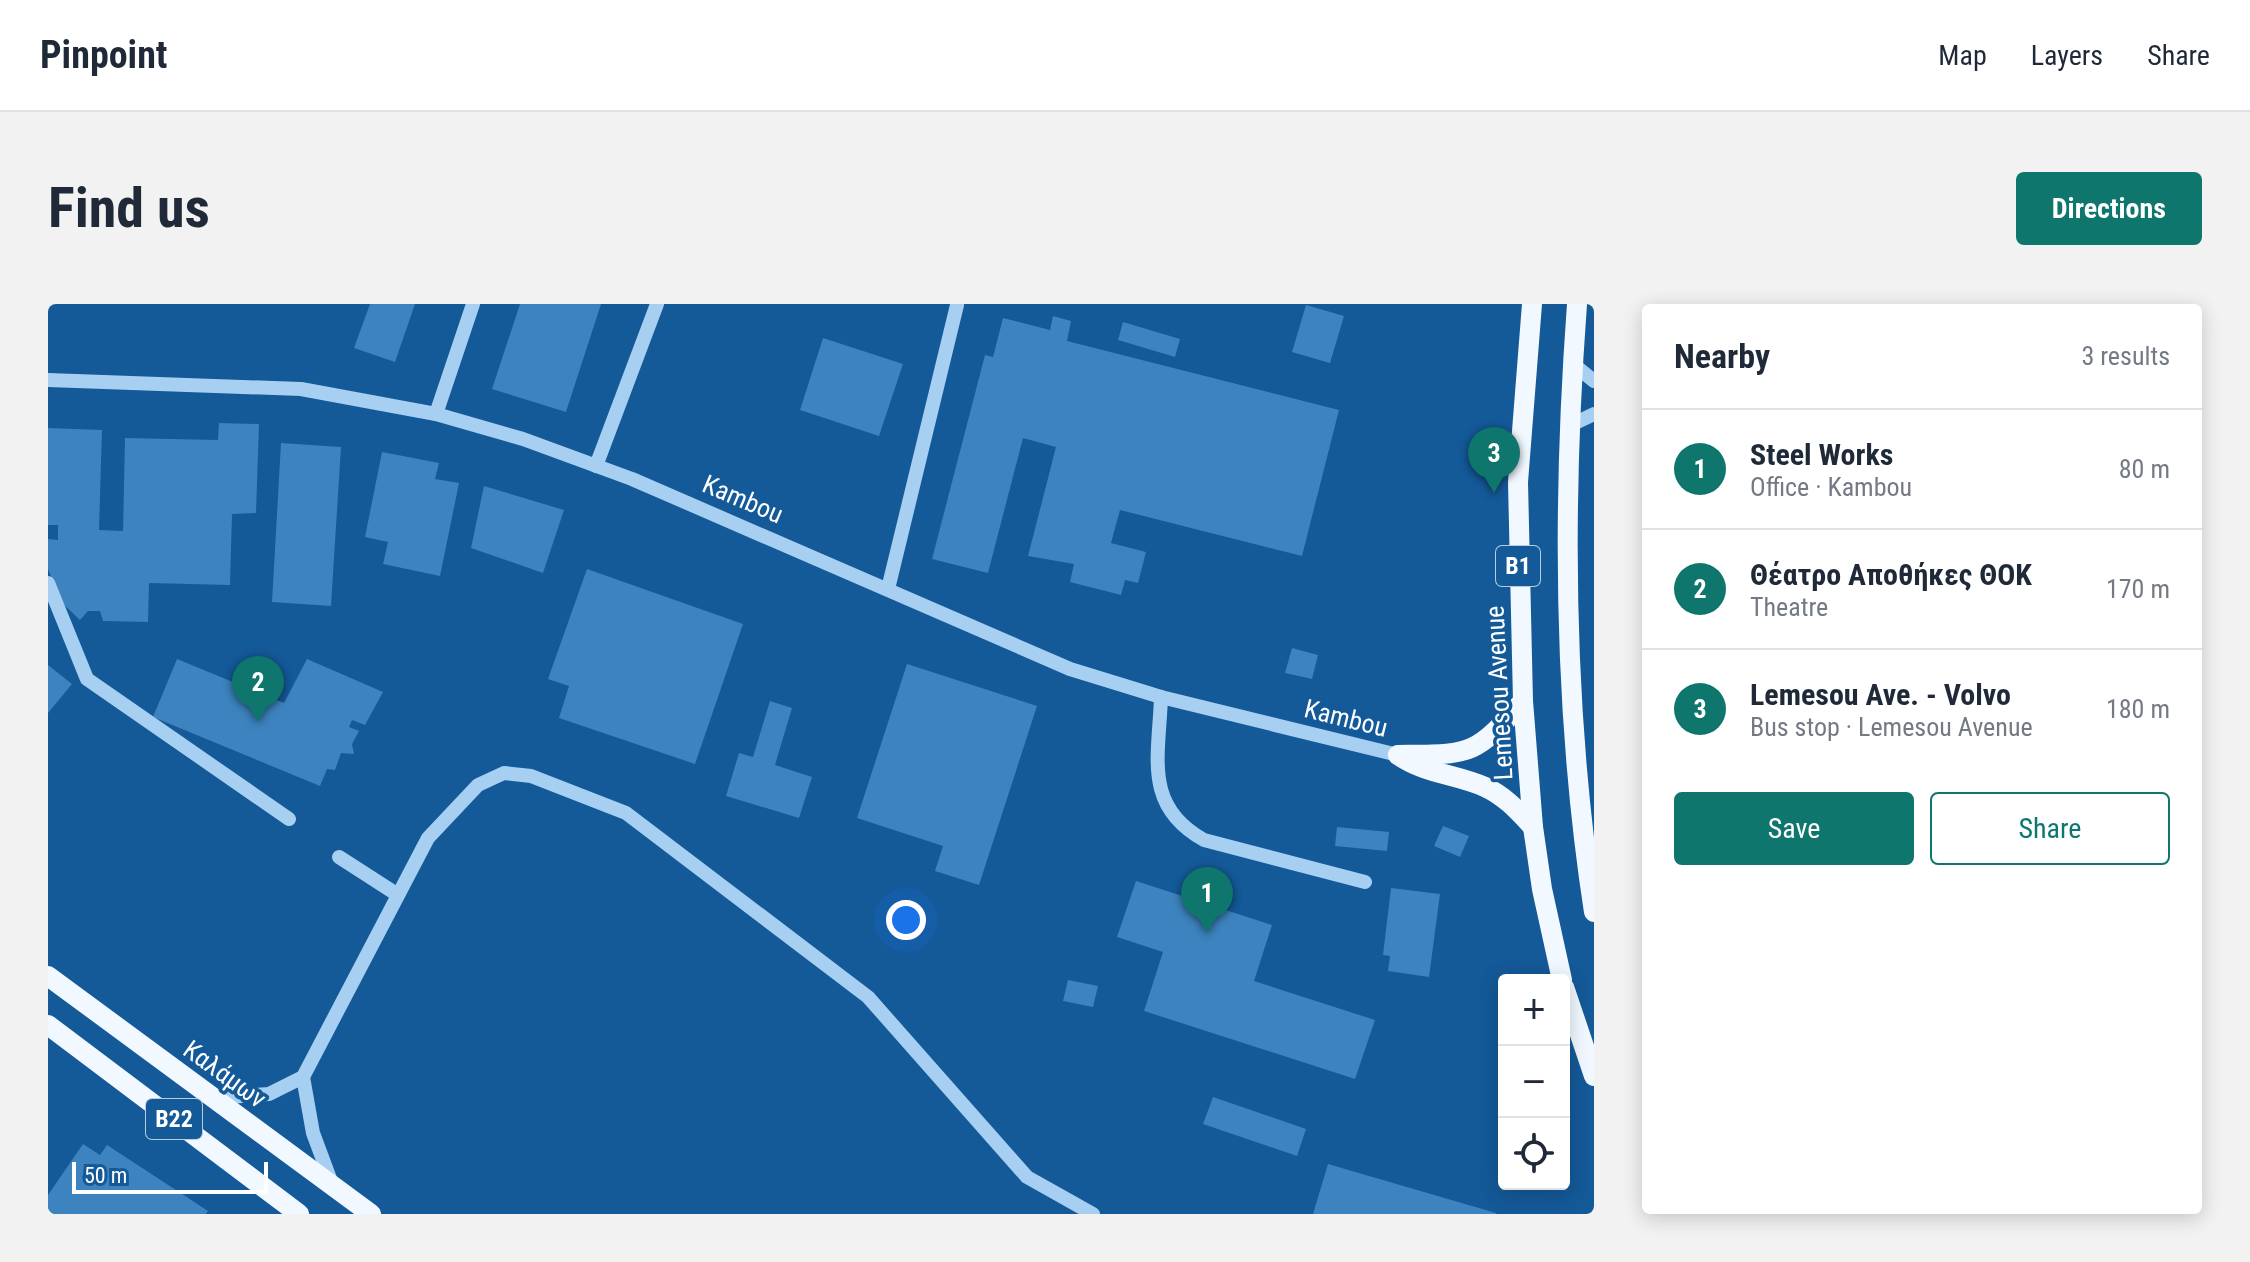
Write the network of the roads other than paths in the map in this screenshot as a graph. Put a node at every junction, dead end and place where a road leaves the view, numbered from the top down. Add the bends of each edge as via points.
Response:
1 (473, 304) edge
2 (657, 304) edge
3 (1532, 304) edge
4 (1577, 304) edge
5 (957, 305) edge
6 (1573, 364) junction
7 (48, 380) edge
8 (1594, 381) edge
9 (436, 414) junction
10 (1594, 414) edge
11 (1571, 425) junction
12 (596, 466) junction
13 (48, 583) edge
14 (888, 589) junction
15 (1161, 697) junction
16 (1523, 701) junction
17 (1398, 755) junction
18 (289, 819) dead end
19 (1533, 827) junction
20 (339, 857) dead end
21 (1365, 882) dead end
22 (398, 895) junction
23 (1594, 912) edge
24 (1561, 974) edge
25 (48, 976) edge
26 (1570, 1005) edge
27 (48, 1025) edge
28 (1594, 1076) edge
29 (303, 1077) junction
30 (215, 1098) junction
31 (333, 1186) junction
32 (299, 1214) edge
33 (371, 1214) edge
34 (1093, 1214) edge

1 - 9 street
2 - 12 street
3 - 16 main road, Lemesou Avenue / B1 via 1518,482
4 - 6 main road, B1
5 - 14 street
6 - 8 street
6 - 11 main road, B1
7 - 9 street, Kambou via 301,389
9 - 12 street, Kambou
10 - 11 street
11 - 23 main road, B1 via 1570,686 1578,805
12 - 14 street, Kambou
13 - 18 street via 87,679
14 - 15 street, Kambou via 1070,669
15 - 17 street, Kambou
15 - 21 street via 1158,774 1169,813 1182,827 1204,840
16 - 17 main road via 1479,747
16 - 19 main road, Lemesou Avenue / B1
17 - 19 main road via 1425,770 1485,787 1510,802
19 - 24 main road, Lemesou Avenue / B1
20 - 22 street
22 - 29 street
22 - 34 street via 428,838 478,785 504,773 531,776 626,813 868,997 1027,1177
25 - 30 main road, Καλάμων / B22
26 - 28 main road
27 - 32 main road, B22
29 - 30 street via 269,1094
29 - 31 street via 313,1133
30 - 31 main road, Καλάμων / B22
31 - 33 main road, Καλάμων / B22

